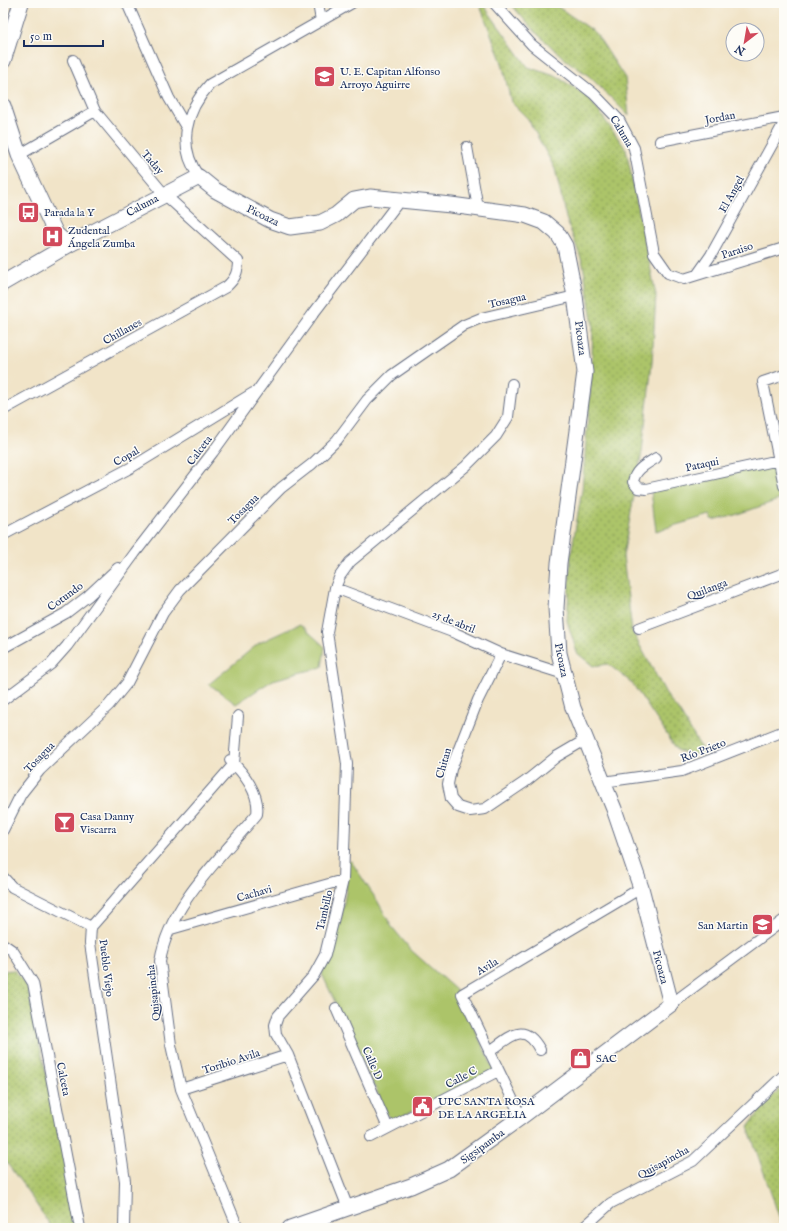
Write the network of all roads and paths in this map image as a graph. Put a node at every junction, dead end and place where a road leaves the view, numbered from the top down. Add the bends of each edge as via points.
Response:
1 (22, 3) edge
2 (127, 3) edge
3 (318, 3) edge
4 (352, 3) edge
5 (494, 3) edge
6 (321, 21) junction
7 (73, 60) dead end
8 (3, 61) edge
9 (3, 106) edge
10 (95, 111) junction
11 (784, 117) edge
12 (784, 123) edge
13 (186, 127) junction
14 (7, 136) edge
15 (660, 141) dead end
16 (467, 147) dead end
17 (19, 155) junction
18 (199, 177) junction
19 (164, 194) junction
20 (400, 200) junction
21 (478, 208) junction
22 (70, 244) junction
23 (784, 248) edge
24 (238, 261) joint
25 (697, 276) junction
26 (3, 284) edge
27 (576, 296) junction
28 (784, 375) edge
29 (512, 384) dead end
30 (256, 391) junction
31 (3, 410) edge
32 (656, 458) dead end
33 (779, 460) junction
34 (784, 486) edge
35 (3, 536) edge
36 (135, 553) junction
37 (784, 573) edge
38 (335, 588) junction
39 (639, 628) dead end
40 (3, 648) edge
41 (501, 654) junction
42 (564, 674) junction
43 (3, 700) edge
44 (238, 716) dead end
45 (784, 731) edge
46 (585, 740) junction
47 (232, 762) junction
48 (603, 782) junction
49 (3, 830) edge
50 (3, 877) edge
51 (343, 880) junction
52 (641, 888) junction
53 (784, 920) edge
54 (91, 927) junction
55 (171, 929) junction
56 (3, 944) edge
57 (671, 1004) junction
58 (336, 1008) dead end
59 (540, 1050) dead end
60 (489, 1052) junction
61 (288, 1055) junction
62 (498, 1071) junction
63 (784, 1075) edge
64 (181, 1089) junction
65 (521, 1118) junction
66 (388, 1128) junction
67 (371, 1137) dead end
68 (348, 1208) junction
69 (80, 1228) edge
70 (124, 1228) edge
71 (238, 1228) edge
72 (290, 1228) edge
73 (583, 1228) edge

1 - 8 street
2 - 13 street, Picoaza via 169,98
3 - 6 street
4 - 6 street
5 - 25 street, Caluma via 532,45 594,94 619,120 634,148 654,253 668,273 684,279
6 - 13 street via 210,84 192,107
7 - 10 street, Taday
9 - 14 street
10 - 17 street
10 - 19 street, Taday
11 - 15 street, Jordan
12 - 25 street, El Angel
13 - 18 street, Picoaza via 190,160
14 - 17 street
16 - 21 street
17 - 22 street via 56,234
18 - 19 street, Caluma
18 - 20 street, Picoaza via 215,190 270,220 290,227 320,223 336,215 354,200 363,197
19 - 22 street, Caluma
19 - 24 street, Taday
20 - 21 street, Picoaza
20 - 30 street, Calceta
21 - 27 street, Picoaza via 525,215 552,227 565,246
22 - 26 street, Caluma
23 - 25 street, Paraiso
24 - 31 street, Chillanes via 236,276 226,287
27 - 42 street, Picoaza via 585,372 559,563 557,630
27 - 49 street, Tosagua via 481,318 464,325 392,375 368,400 337,440 281,488 180,590 163,613 128,683 109,706 40,770 21,794
28 - 33 street via 763,382
29 - 38 street, Tambillo via 508,417 496,436 466,466 350,562
30 - 35 street, Copal via 132,467
30 - 36 street, Calceta via 213,452
32 - 33 street, Pataqui via 638,470 634,476 633,482 638,488 646,489
33 - 34 street
36 - 40 street, Cotundo via 88,596 66,612
36 - 43 street, Calceta via 51,664
37 - 39 street, Quilanga
38 - 41 street, 25 de abril via 455,633
38 - 51 street, Tambillo via 327,632 347,764
41 - 42 street, 25 de abril
41 - 46 street, Chitan via 478,700 452,769 448,784 450,798 458,807 470,811 484,809 525,782 556,757
42 - 46 street, Picoaza
44 - 47 street
45 - 48 street, Río Prieto via 682,771
46 - 48 street, Picoaza
47 - 54 street, Pueblo Viejo
47 - 55 street, Quisapincha via 240,770 259,803 257,814 188,896
48 - 52 street, Picoaza
50 - 54 street via 12,887
51 - 55 street, Cachavi
51 - 61 street, Tambillo via 326,955 314,975 278,1016 275,1025 276,1034
52 - 57 street, Picoaza
52 - 60 street, Avila via 462,994
53 - 57 street, Sigsipamba
54 - 70 street, Pueblo Viejo via 90,943 125,1181
55 - 64 street, Quisapincha via 160,962 171,1045
56 - 69 street, Calceta via 13,951 33,983
57 - 65 street, Sigsipamba
58 - 66 street, Calle D
59 - 60 street via 533,1038 521,1032
60 - 62 street, Avila
61 - 64 street, Toribio Avila
61 - 68 street, Tambillo
62 - 65 street, Avila
62 - 66 street, Calle C
63 - 73 street, Quisapincha via 692,1161 611,1203
64 - 71 street, Quisapincha
65 - 68 street, Sigsipamba via 449,1169 411,1186
66 - 67 street, Calle C
68 - 72 street, Sigsipamba

